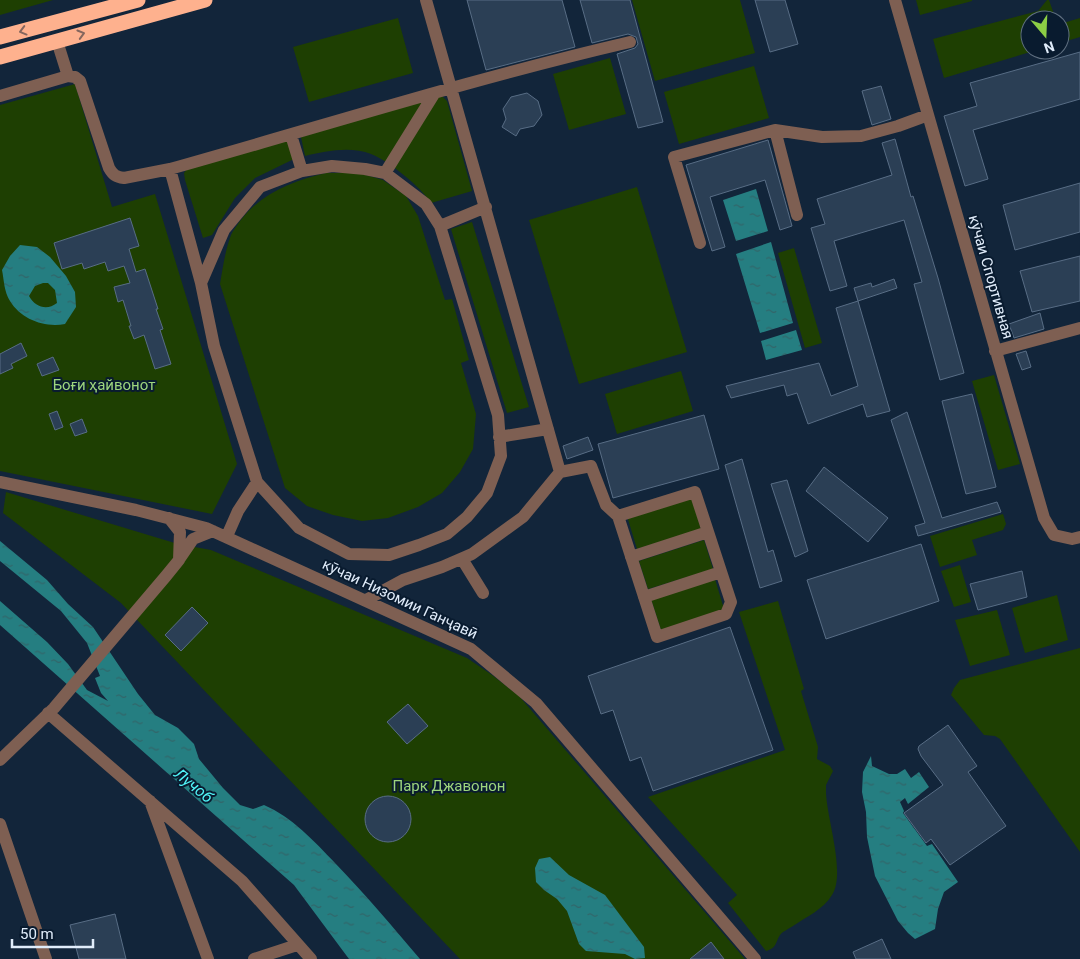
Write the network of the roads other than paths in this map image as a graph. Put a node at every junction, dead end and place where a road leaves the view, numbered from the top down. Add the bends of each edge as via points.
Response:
1 (138, 0) edge
2 (205, 0) edge
3 (426, 0) edge
4 (895, 0) edge
5 (106, 4) edge
6 (0, 37) edge
7 (57, 41) junction
8 (630, 42) dead end
9 (0, 57) edge
10 (68, 76) junction
11 (452, 88) junction
12 (434, 94) junction
13 (0, 96) edge
14 (928, 115) junction
15 (775, 130) junction
16 (291, 135) junction
17 (170, 169) junction
18 (302, 171) junction
19 (385, 173) junction
20 (486, 207) junction
21 (797, 215) dead end
22 (440, 226) junction
23 (700, 242) dead end
24 (201, 283) junction
25 (1080, 328) edge
26 (995, 351) junction
27 (548, 429) junction
28 (499, 437) junction
29 (560, 472) junction
30 (0, 482) edge
31 (257, 482) junction
32 (618, 516) junction
33 (169, 518) junction
34 (214, 531) junction
35 (708, 532) junction
36 (227, 536) junction
37 (1080, 536) edge
38 (631, 557) junction
39 (462, 559) junction
40 (179, 560) junction
41 (721, 572) junction
42 (483, 593) dead end
43 (644, 597) junction
44 (366, 600) junction
45 (51, 711) junction
46 (0, 760) edge
47 (149, 799) junction
48 (0, 824) edge
49 (297, 945) junction
50 (46, 959) edge
51 (208, 959) edge
52 (254, 959) edge
53 (311, 959) edge
54 (755, 959) edge

1 - 5 highway
7 -> 2 highway
3 - 11 street
4 - 14 street, кӯчаи Спортивная
5 -> 6 highway
7 - 9 highway
7 - 10 street
8 - 11 street
10 - 13 street
10 - 17 street via 80,81 112,174 124,178
11 - 12 street
11 - 20 street
12 - 16 street
12 - 19 street
14 - 15 street via 862,136 822,138
14 - 26 street, кӯчаи Спортивная
15 - 21 street
15 - 23 street via 674,157
16 - 17 street
16 - 18 street
17 - 24 street
18 - 19 street via 332,166
18 - 24 street via 260,187 224,230
19 - 22 street via 426,204
20 - 22 street
20 - 27 street
22 - 28 street via 498,415
24 - 31 street via 214,346
25 - 26 street
26 - 37 street, кӯчаи Спортивная via 1044,518 1054,535 1072,539
27 - 28 street
27 - 29 street
28 - 31 street via 501,456 487,493 467,517 448,534 389,555 349,554 299,528
29 - 32 street via 590,466 606,505
29 - 39 street via 523,517
30 - 33 street, кӯчаи Низомии Ганҷавӣ
31 - 36 street via 238,511
32 - 35 street via 696,492
32 - 38 street
33 - 34 street, кӯчаи Низомии Ганҷавӣ
33 - 40 street via 180,532
34 - 36 street, кӯчаи Низомии Ганҷавӣ
34 - 40 street via 193,539
35 - 38 street
35 - 41 street
36 - 44 street, кӯчаи Низомии Ганҷавӣ
38 - 43 street
39 - 42 street
39 - 44 street via 403,580
40 - 45 street
41 - 43 street
41 - 43 street via 731,602 726,614 657,637
44 - 54 street, кӯчаи Низомии Ганҷавӣ via 471,650 536,703
45 - 46 street
45 - 47 street
47 - 49 street via 242,881
47 - 51 street
48 - 50 street
49 - 52 street
49 - 53 street

